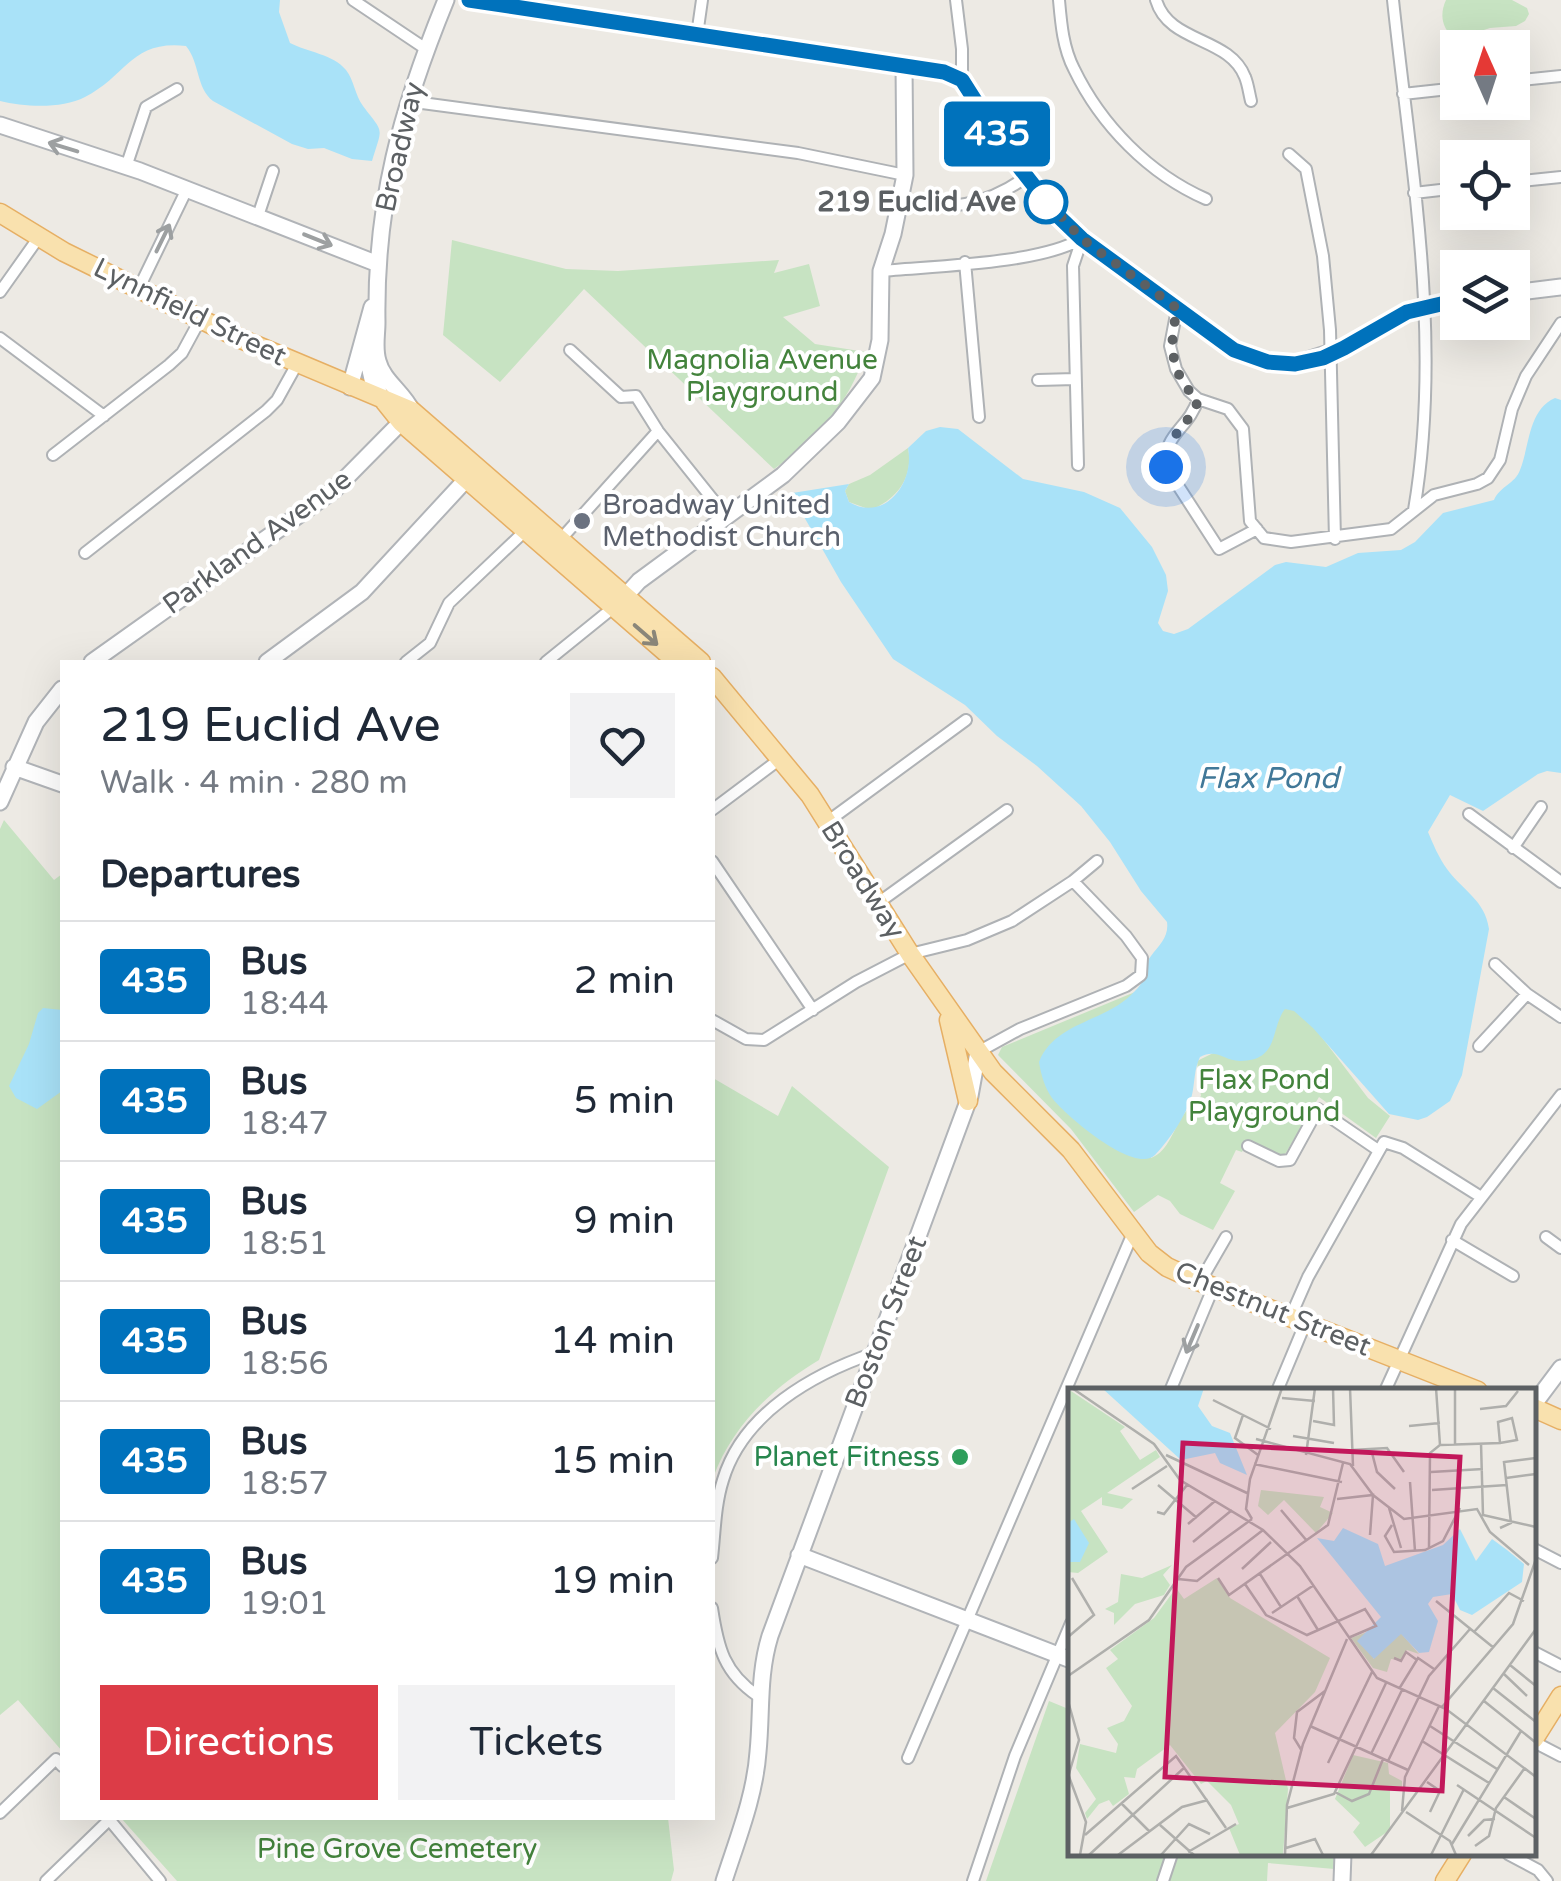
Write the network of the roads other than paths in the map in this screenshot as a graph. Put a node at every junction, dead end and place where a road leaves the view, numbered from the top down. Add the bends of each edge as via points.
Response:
1 (353, 0) edge
2 (446, 0) edge
3 (470, 0) edge
4 (702, 0) edge
5 (956, 0) edge
6 (1059, 0) edge
7 (1156, 0) edge
8 (1393, 0) edge
9 (697, 35) junction
10 (426, 49) junction
11 (904, 65) junction
12 (1561, 76) edge
13 (962, 80) junction
14 (1530, 80) edge
15 (177, 89) dead end
16 (1440, 90) edge
17 (1403, 94) junction
18 (408, 101) junction
19 (1251, 101) dead end
20 (0, 125) edge
21 (1289, 154) dead end
22 (126, 167) junction
23 (274, 171) dead end
24 (905, 175) junction
25 (1026, 177) junction
26 (1561, 177) edge
27 (1530, 180) edge
28 (188, 188) junction
29 (1440, 190) edge
30 (1414, 193) junction
31 (901, 197) junction
32 (1206, 199) dead end
33 (0, 213) edge
34 (258, 216) junction
35 (39, 237) junction
36 (1082, 239) junction
37 (965, 262) junction
38 (378, 264) junction
39 (881, 271) junction
40 (139, 288) junction
41 (1561, 288) edge
42 (1530, 291) edge
43 (0, 292) edge
44 (375, 299) junction
45 (1440, 303) edge
46 (1426, 306) junction
47 (1178, 309) junction
48 (201, 318) junction
49 (367, 323) junction
50 (1561, 323) edge
51 (0, 338) edge
52 (570, 350) dead end
53 (1330, 354) junction
54 (297, 364) junction
55 (1075, 379) junction
56 (1038, 380) dead end
57 (350, 387) junction
58 (1198, 400) junction
59 (384, 402) junction
60 (104, 416) junction
61 (406, 416) junction
62 (979, 417) dead end
63 (658, 432) junction
64 (53, 455) dead end
65 (1078, 465) dead end
66 (473, 473) junction
67 (1420, 474) junction
68 (1438, 494) junction
69 (1414, 512) junction
70 (726, 516) junction
71 (1257, 529) junction
72 (526, 530) junction
73 (1335, 538) junction
74 (561, 539) junction
75 (85, 552) dead end
76 (620, 601) junction
77 (95, 660) edge
78 (271, 660) edge
79 (409, 660) edge
80 (548, 660) edge
81 (675, 660) edge
82 (697, 660) edge
83 (715, 680) edge
84 (60, 691) edge
85 (715, 692) edge
86 (742, 712) junction
87 (966, 720) dead end
88 (780, 758) junction
89 (14, 767) junction
90 (60, 783) edge
91 (0, 802) edge
92 (1541, 807) dead end
93 (715, 808) edge
94 (1007, 810) dead end
95 (1469, 814) dead end
96 (827, 822) junction
97 (1513, 848) junction
98 (1098, 860) dead end
99 (715, 866) edge
100 (1074, 881) junction
101 (1561, 882) edge
102 (878, 903) junction
103 (910, 954) junction
104 (1495, 964) dead end
105 (1527, 994) junction
106 (943, 1000) junction
107 (813, 1010) junction
108 (1561, 1017) edge
109 (715, 1022) edge
110 (1479, 1046) dead end
111 (978, 1052) junction
112 (1561, 1095) edge
113 (968, 1101) junction
114 (1248, 1146) dead end
115 (1378, 1150) junction
116 (1481, 1196) junction
117 (1133, 1233) junction
118 (1226, 1237) dead end
119 (1546, 1237) dead end
120 (1452, 1240) junction
121 (1561, 1248) edge
122 (1513, 1276) dead end
123 (1207, 1285) junction
124 (1298, 1321) junction
125 (874, 1353) junction
126 (1399, 1360) junction
127 (1561, 1368) edge
128 (1171, 1388) edge
129 (1277, 1388) edge
130 (1387, 1388) edge
131 (1470, 1388) edge
132 (1536, 1403) edge
133 (1536, 1407) edge
134 (1561, 1420) edge
135 (715, 1535) edge
136 (1536, 1550) edge
137 (798, 1555) junction
138 (1561, 1563) edge
139 (715, 1619) edge
140 (966, 1620) junction
141 (1536, 1653) edge
142 (1064, 1657) edge
143 (1561, 1666) edge
144 (758, 1696) junction
145 (1561, 1696) edge
146 (1536, 1737) edge
147 (1536, 1741) edge
148 (1561, 1756) edge
149 (908, 1758) dead end
150 (60, 1763) edge
151 (0, 1813) edge
152 (107, 1820) edge
153 (111, 1820) edge
154 (1171, 1856) edge
155 (1343, 1856) edge
156 (1461, 1856) edge
157 (1512, 1856) edge
158 (46, 1881) edge
159 (160, 1881) edge
160 (724, 1881) edge
161 (973, 1881) edge
162 (1163, 1881) edge
163 (1342, 1881) edge
164 (1444, 1881) edge
165 (1548, 1881) edge

1 - 10 street
2 - 10 street, Broadway
3 - 9 street
4 - 9 street
5 - 13 street
6 - 32 street via 1073,68 1098,108 1147,164
7 - 19 street via 1166,22 1225,52 1245,74
8 - 17 street
9 - 11 street
10 - 18 street, Broadway
11 - 13 street
11 - 24 street
12 - 14 street
13 - 25 street
15 - 22 street via 146,108
16 - 17 street
17 - 30 street
18 - 24 street via 780,151
18 - 38 street, Broadway via 387,186
22 -> 20 street
21 - 53 street via 1306,170 1314,199
22 - 28 street
23 - 34 street
24 - 31 street
25 - 31 street via 969,203 924,206
25 - 36 street
26 - 27 street
28 - 34 street
40 -> 28 street
29 - 30 street
30 - 46 street
31 - 39 street
33 - 35 main road, Lynnfield Street
34 -> 38 street
35 - 40 main road, Lynnfield Street
35 - 43 street
36 - 37 street via 1065,249
36 - 47 street
36 - 55 street via 1073,266
37 - 39 street
37 - 62 street
38 - 44 street, Broadway
39 - 70 street via 872,378 838,422 782,475
40 - 48 main road, Lynnfield Street
41 - 42 street
44 - 49 street, Broadway
44 - 61 street, Broadway via 376,355 404,395
45 - 46 street
46 - 53 street
46 - 67 street
47 - 53 street via 1234,350 1268,362 1295,364
47 - 58 street via 1170,346 1176,369
48 - 54 main road, Lynnfield Street
48 - 60 street via 176,359
49 - 57 street, Broadway
49 - 59 street, Broadway via 368,368
50 - 68 street via 1526,376 1492,474
51 - 60 street
52 - 63 street via 621,397 636,396
53 - 73 street
54 - 57 main road, Lynnfield Street
54 - 75 street via 266,411
55 - 56 street
55 - 65 street
57 - 59 main road, Lynnfield Street
58 - 71 street via 1228,409 1243,429 1245,490
58 - 71 street via 1164,452 1166,467 1219,549
59 - 61 main road, Broadway
60 - 64 street
61 - 66 main road, Broadway
61 - 77 street, Parkland Avenue via 326,496
63 - 70 street
63 - 74 street
66 - 72 main road, Broadway
66 - 74 main road, Broadway
66 - 78 street via 362,592
67 - 68 street
67 - 69 street
68 - 69 street
69 - 73 street via 1390,529
70 - 76 street
71 - 73 street via 1264,538 1292,542
72 - 76 main road, Broadway
72 - 79 street via 449,603 430,644
74 - 76 main road, Broadway
76 - 80 street
76 -> 81 main road, Broadway
76 - 82 main road, Broadway
83 - 86 main road, Broadway
84 - 89 street
85 - 86 main road, Broadway
86 - 88 main road, Broadway
87 - 96 street
88 - 93 street
88 - 96 main road, Broadway
89 - 90 street
89 - 91 street
92 - 97 street
94 - 102 street
95 - 97 street
96 - 102 main road, Broadway
97 - 101 street
98 - 100 street
99 - 107 street
100 - 103 street via 1012,922
100 - 111 street via 1142,958 1142,975
102 - 103 main road, Broadway
103 - 106 main road, Broadway
103 - 107 street
104 - 105 street
105 - 108 street
105 - 110 street
106 - 111 main road, Broadway
106 - 113 main road
107 - 109 street via 760,1042
111 - 113 street, Boston Street
111 - 117 main road, Chestnut Street via 1064,1141
112 - 116 street
113 - 125 street, Boston Street
114 - 115 street via 1290,1160 1318,1109
115 - 116 street via 1384,1142 1395,1144
115 - 124 street via 1308,1278
116 - 120 street
117 - 123 main road, Chestnut Street via 1160,1262
117 - 140 street
118 - 123 street
119 - 121 street
120 - 122 street
120 - 126 street
123 - 124 main road, Chestnut Street
123 -> 128 street
124 - 126 main road, Chestnut Street
124 - 129 street
125 - 135 street via 811,1379 744,1439 722,1481
125 - 137 street, Boston Street
126 - 130 street
126 - 131 main road, Chestnut Street
127 - 132 street
133 - 134 main road
136 - 138 street
137 - 140 street
137 - 144 street, Boston Street via 763,1658
139 - 144 street via 734,1678
140 - 142 street
140 - 149 street
141 - 143 street
142 - 161 street via 1015,1756
144 - 160 street, Boston Street via 758,1754
145 - 146 main road
147 - 148 street
150 - 151 street
152 - 158 street
153 - 159 street
154 - 162 street
155 - 163 street
156 - 164 main road
157 - 165 street

